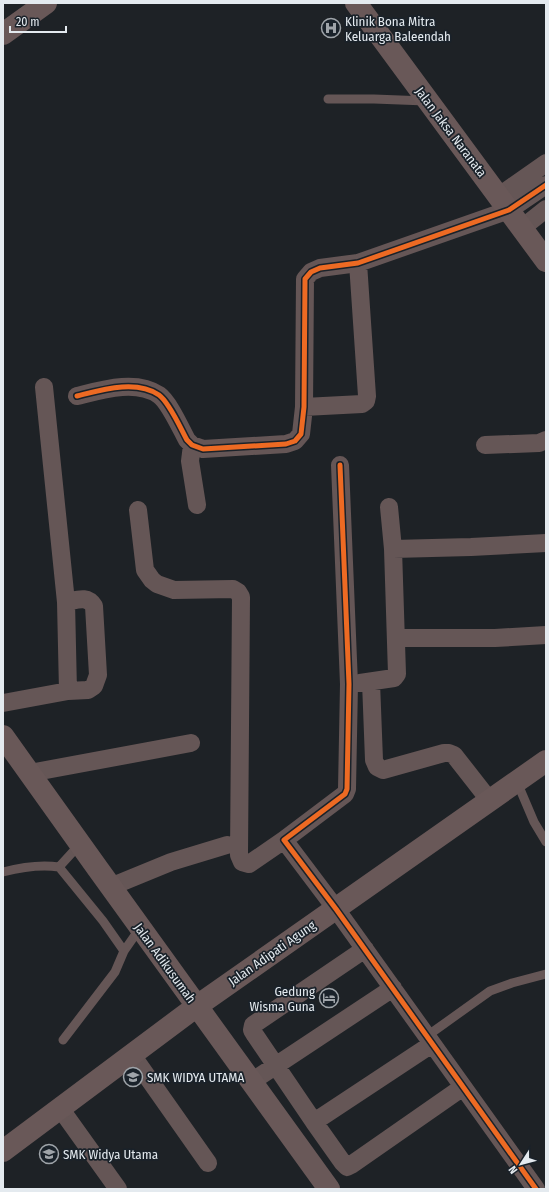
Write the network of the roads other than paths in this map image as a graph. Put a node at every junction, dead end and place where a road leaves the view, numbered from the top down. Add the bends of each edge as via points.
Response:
1 (46, 3) edge
2 (356, 3) edge
3 (3, 34) edge
4 (328, 99) dead end
5 (427, 101) junction
6 (546, 163) edge
7 (546, 185) edge
8 (504, 203) junction
9 (546, 209) edge
10 (522, 228) junction
11 (546, 261) edge
12 (358, 263) junction
13 (44, 387) dead end
14 (77, 396) dead end
15 (304, 407) junction
16 (546, 440) edge
17 (192, 445) junction
18 (485, 445) dead end
19 (340, 465) dead end
20 (197, 505) dead end
21 (389, 507) dead end
22 (138, 510) dead end
23 (546, 543) edge
24 (393, 549) junction
25 (66, 602) junction
26 (546, 635) edge
27 (396, 638) junction
28 (371, 682) junction
29 (349, 684) junction
30 (68, 691) junction
31 (3, 703) edge
32 (3, 736) edge
33 (191, 743) dead end
34 (546, 761) edge
35 (30, 773) junction
36 (517, 782) junction
37 (490, 801) junction
38 (284, 840) junction
39 (546, 842) edge
40 (80, 844) junction
41 (227, 845) dead end
42 (59, 867) junction
43 (3, 872) edge
44 (110, 887) junction
45 (336, 908) junction
46 (140, 928) junction
47 (365, 949) junction
48 (124, 951) junction
49 (546, 974) edge
50 (393, 988) junction
51 (197, 1006) junction
52 (63, 1040) dead end
53 (430, 1040) junction
54 (132, 1055) junction
55 (275, 1066) junction
56 (252, 1082) junction
57 (463, 1087) junction
58 (60, 1108) junction
59 (314, 1122) junction
60 (3, 1151) edge
61 (208, 1163) dead end
62 (538, 1185) edge
63 (118, 1189) edge
64 (329, 1189) edge

1 - 3 main road
2 - 5 main road, Jalan Jaksa Naranata
4 - 5 lane
5 - 8 main road, Jalan Jaksa Naranata
6 - 8 street
7 - 8 street
8 - 10 main road, Jalan Jaksa Naranata
8 - 12 street
9 - 10 street
10 - 11 main road, Jalan Jaksa Naranata
12 - 15 street via 320,268 311,272 305,279
12 - 15 street via 366,401 362,404
13 - 25 street
14 - 17 street via 123,387 151,391 165,402
15 - 17 street via 301,434 295,441 286,444 203,449
16 - 18 street via 539,443
17 - 20 street via 190,461
19 - 29 street
21 - 24 street
22 - 38 street via 145,570 152,580 174,590 233,589 241,597 239,855 242,862 249,864
23 - 24 street
24 - 27 street
25 - 30 street
25 - 30 street via 86,599 94,606 98,675 94,686 88,690
26 - 27 street
27 - 28 street via 397,674 394,678
28 - 29 street
28 - 37 street via 374,760 377,767 383,770 449,753
29 - 38 street via 345,794
30 - 31 street
32 - 35 main road, Jalan Adikusumah
33 - 35 street
34 - 36 main road, Jalan Adipati Agung
35 - 40 main road, Jalan Adikusumah
36 - 37 main road, Jalan Adipati Agung
36 - 39 lane via 534,822
37 - 45 main road, Jalan Adipati Agung
38 - 45 street
40 - 42 lane
40 - 44 main road, Jalan Adikusumah
41 - 44 street via 171,862
42 - 43 lane via 45,865
42 - 48 lane
44 - 46 main road, Jalan Adikusumah
45 - 47 street
45 - 51 main road, Jalan Adipati Agung
46 - 48 lane
46 - 51 main road, Jalan Adikusumah
47 - 50 street
47 - 55 street via 253,1025 254,1035
48 - 52 lane via 115,972
49 - 53 lane via 490,990
50 - 53 street
50 - 55 street
51 - 54 main road, Jalan Adipati Agung
51 - 56 main road, Jalan Adikusumah
53 - 57 street
53 - 59 street
54 - 58 main road, Jalan Adipati Agung
54 - 61 street
55 - 56 street
55 - 59 street
56 - 64 main road, Jalan Adikusumah
57 - 59 street via 347,1167
57 - 62 street
58 - 60 main road, Jalan Adipati Agung
58 - 63 street

